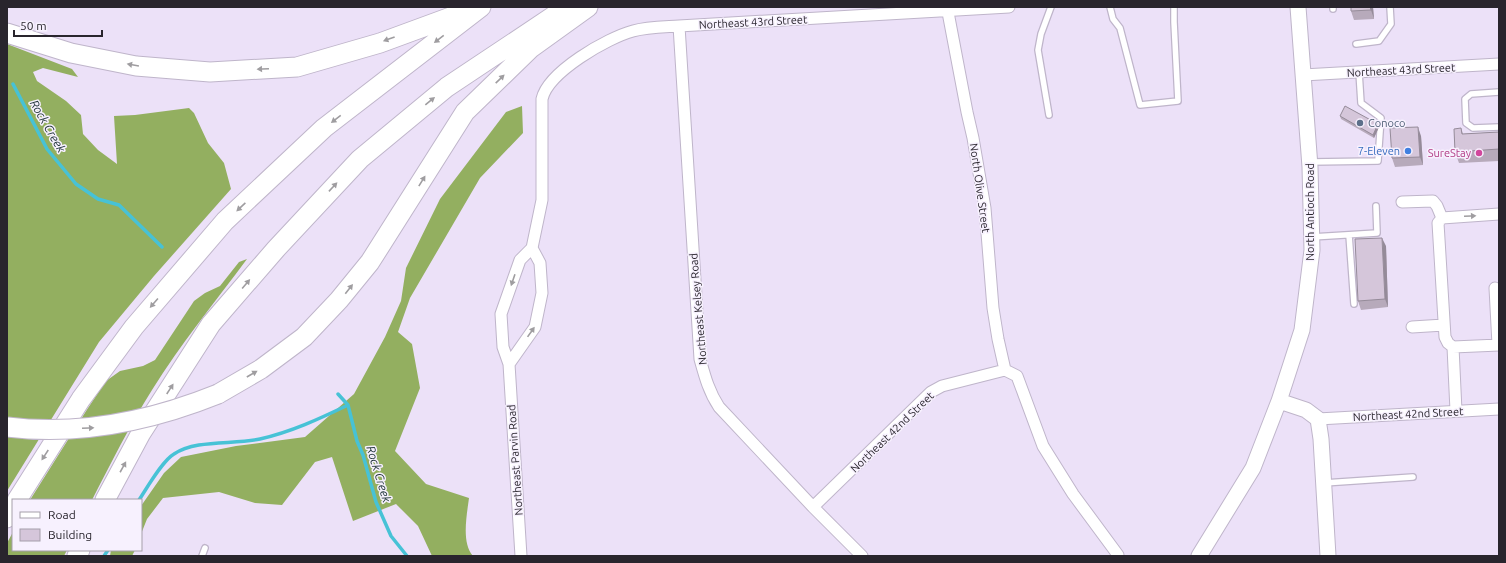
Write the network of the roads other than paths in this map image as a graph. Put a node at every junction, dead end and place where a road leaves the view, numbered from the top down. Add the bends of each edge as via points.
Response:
1 (478, 7) edge
2 (481, 7) edge
3 (570, 7) edge
4 (588, 7) edge
5 (1009, 7) edge
6 (1051, 7) edge
7 (1110, 7) edge
8 (1174, 7) edge
9 (1298, 7) edge
10 (1390, 7) edge
11 (947, 9) edge
12 (679, 26) junction
13 (7, 33) edge
14 (1356, 44) dead end
15 (1499, 64) edge
16 (1359, 72) junction
17 (1303, 75) junction
18 (1499, 92) edge
19 (1049, 115) dead end
20 (541, 118) joint
21 (1499, 126) edge
22 (1310, 162) junction
23 (1402, 202) dead end
24 (1376, 206) dead end
25 (1499, 214) edge
26 (1442, 218) junction
27 (1350, 235) junction
28 (1311, 237) junction
29 (532, 248) junction
30 (1495, 288) dead end
31 (1354, 304) dead end
32 (1444, 326) junction
33 (1412, 327) dead end
34 (1499, 345) edge
35 (1453, 347) junction
36 (508, 364) junction
37 (1005, 370) junction
38 (1279, 401) junction
39 (1499, 409) edge
40 (1456, 411) junction
41 (1318, 419) junction
42 (7, 427) edge
43 (1413, 477) dead end
44 (1324, 483) junction
45 (18, 499) edge
46 (106, 499) edge
47 (813, 507) junction
48 (12, 509) edge
49 (7, 518) edge
50 (205, 548) dead end
51 (1118, 555) dead end
52 (202, 556) edge
53 (520, 556) edge
54 (862, 556) edge
55 (1199, 556) edge
56 (1328, 556) edge

1 -> 13 highway via 380,43 297,66 210,72 136,66 71,53
2 -> 45 highway via 324,128 225,221 134,327 81,399
46 -> 3 highway via 141,433 211,324 354,165 447,87
42 -> 4 highway, bridge via 54,430 102,427 162,414 218,394 261,369 304,337 370,262 465,112 531,48
5 - 11 street, Northeast 43rd Street
6 - 19 lane via 1038,50
7 - 8 lane via 1113,19 1120,28 1140,106 1178,101
9 - 17 main road, North Antioch Road
10 - 14 lane via 1391,24 1379,41
11 - 12 street, Northeast 43rd Street
11 - 37 street, North Olive Street via 985,208 993,308
12 - 20 street, Northeast 43rd Street via 633,31 599,46 578,59 553,80 544,92
12 - 47 street, Northeast Kelsey Road via 700,359 706,382 719,407
15 - 16 street, Northeast 43rd Street
16 - 17 street, Northeast 43rd Street
16 - 22 lane via 1361,103 1381,118 1378,161
17 - 22 main road, North Antioch Road
18 - 21 lane via 1471,94 1465,99 1466,124 1473,128
20 - 29 street, Northeast Parvin Road via 542,200
22 - 28 main road, North Antioch Road
23 - 26 street via 1433,201
24 - 27 lane via 1376,233
26 -> 25 street
26 - 32 street via 1438,223
27 - 28 lane
27 - 31 lane
28 - 38 main road, North Antioch Road via 1312,250 1302,330
29 -> 36 street, Northeast Parvin Road via 520,260 501,314 503,347
36 -> 29 street via 535,327 542,293 540,263
30 - 34 street
32 - 33 street
32 - 35 street via 1445,337
34 - 35 street
35 - 40 street
36 - 53 street, Northeast Parvin Road
37 - 47 street, Northeast 42nd Street via 942,386 932,392
37 - 51 street via 1017,376 1043,446 1073,494
38 - 41 main road via 1306,410
38 - 55 main road, North Antioch Road via 1253,468
39 - 40 street, Northeast 42nd Street
40 - 41 street, Northeast 42nd Street
41 - 44 main road
43 - 44 lane
44 - 56 main road
47 - 54 street, Northeast Kelsey Road
48 - 49 highway
50 - 52 lane

